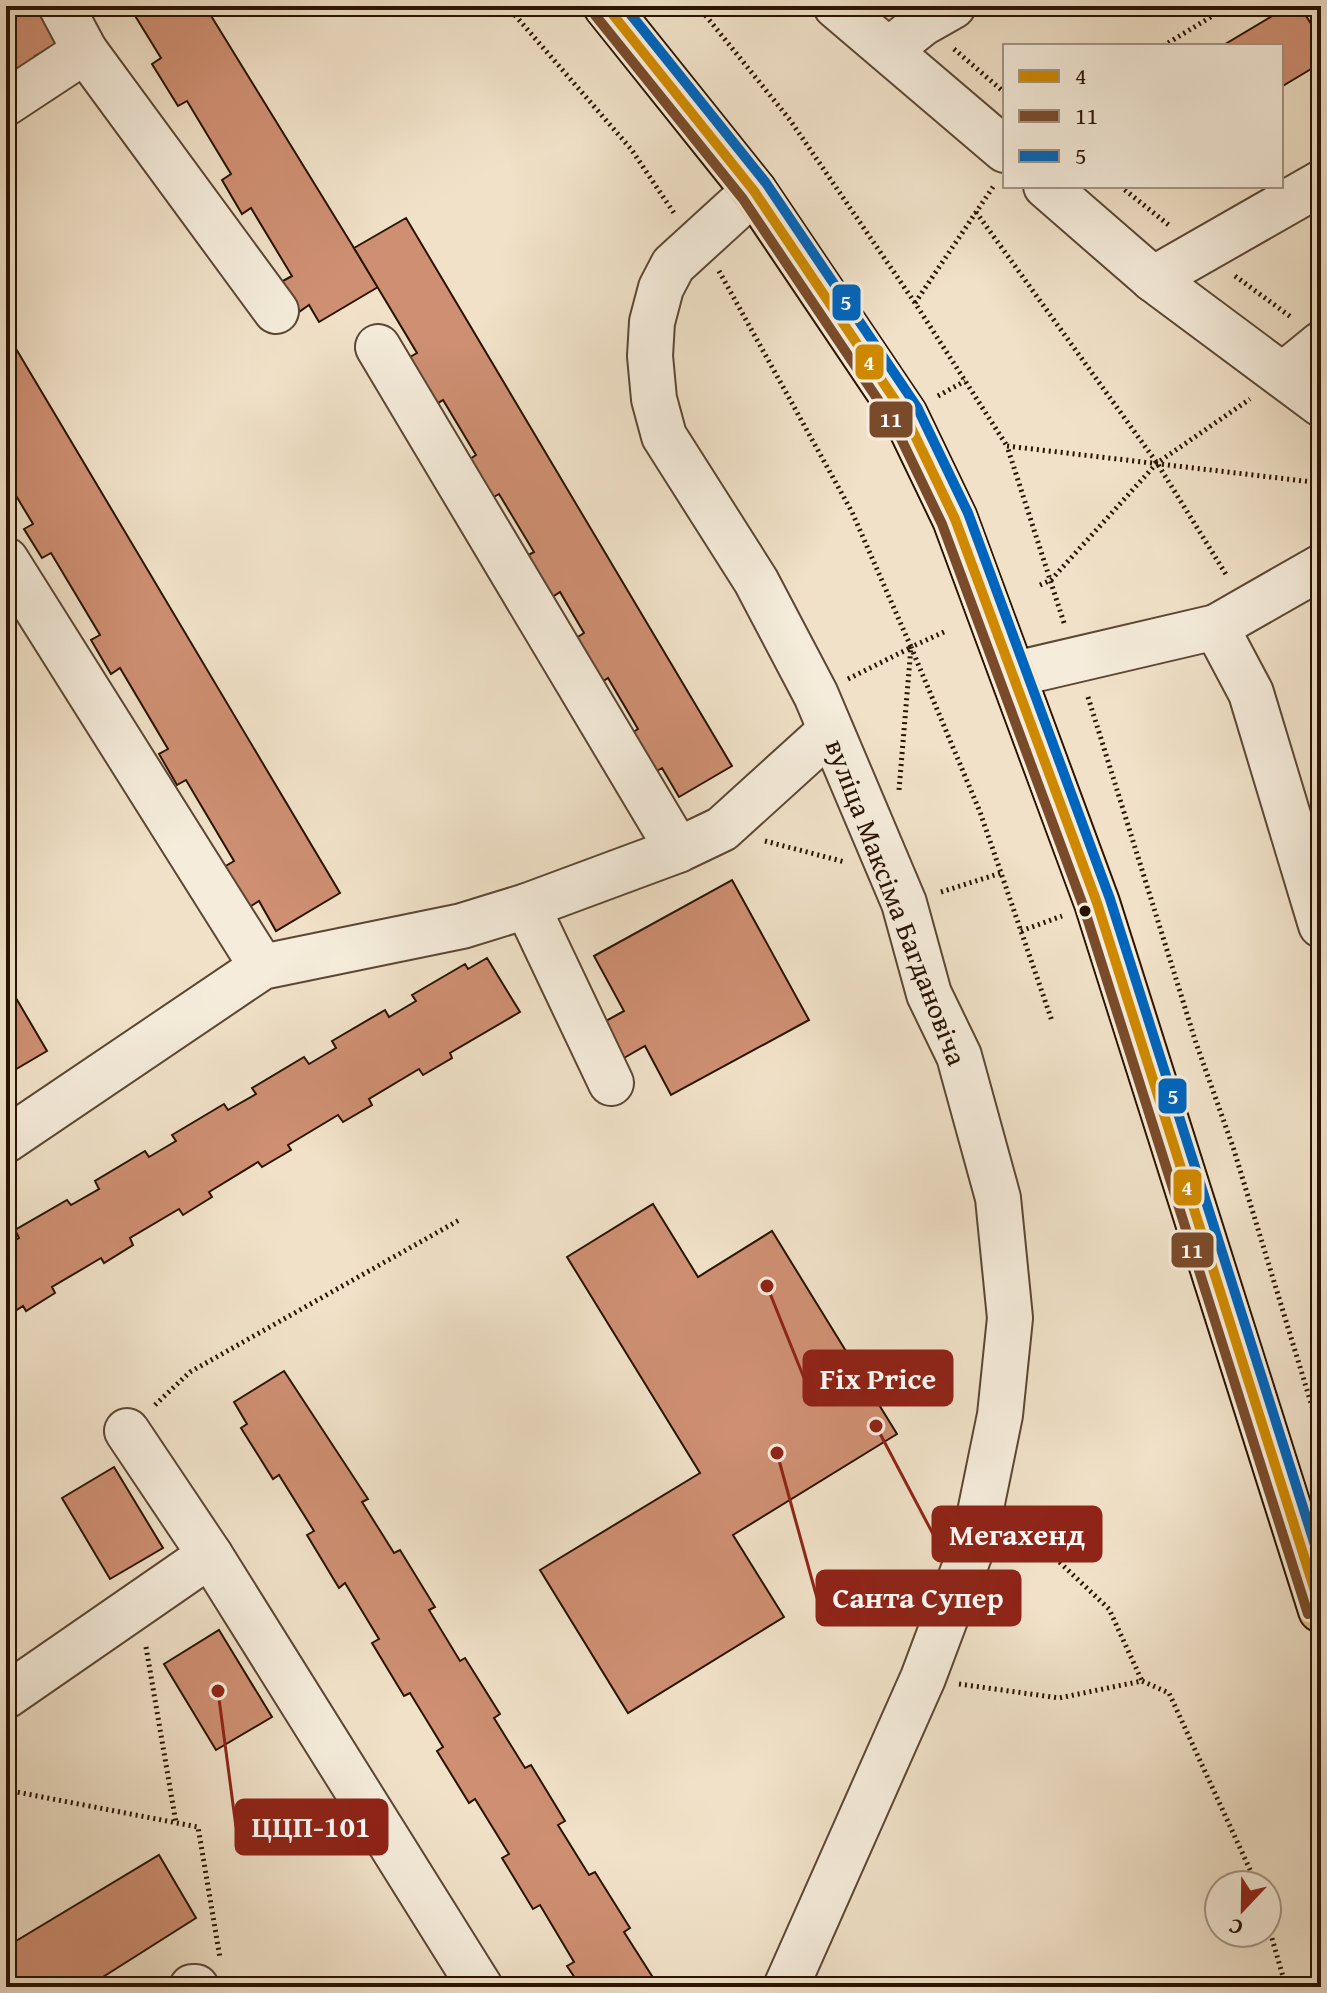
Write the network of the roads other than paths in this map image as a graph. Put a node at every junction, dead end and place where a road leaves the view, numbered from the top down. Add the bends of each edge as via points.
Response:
1 (61, 6) edge
2 (606, 6) edge
3 (836, 6) edge
4 (953, 6) edge
5 (889, 50) junction
6 (85, 51) junction
7 (6, 103) edge
8 (1001, 166) edge
9 (1321, 183) edge
10 (1048, 188) edge
11 (754, 191) junction
12 (1153, 279) junction
13 (276, 311) dead end
14 (1321, 344) edge
15 (378, 347) dead end
16 (1283, 375) junction
17 (1321, 404) edge
18 (6, 560) edge
19 (1321, 567) edge
20 (1216, 627) junction
21 (1015, 674) junction
22 (823, 713) junction
23 (678, 850) junction
24 (527, 906) junction
25 (1321, 925) edge
26 (262, 967) junction
27 (611, 1083) dead end
28 (6, 1140) edge
29 (127, 1431) road end
30 (210, 1555) junction
31 (1321, 1610) edge
32 (6, 1696) edge
33 (795, 1969) edge
34 (465, 1982) edge
35 (826, 1987) edge

1 - 6 street
2 - 11 main road
3 - 5 street
4 - 5 street
5 - 8 street
6 - 7 street
6 - 13 street
9 - 12 street
10 - 12 street
11 - 21 main road via 905,415 955,519
11 - 22 street, вуліца Максіма Багдановіча via 673,265 661,288 650,356 657,411 664,436 756,581
12 - 16 street
14 - 16 street
15 - 23 street
16 - 17 street
18 - 26 street
19 - 20 street
20 - 21 street
20 - 25 street via 1251,693
21 - 31 main road via 1097,903
22 - 23 street via 722,829
22 - 33 street, вуліца Максіма Багдановіча via 904,903 929,994 959,1056 998,1198 1010,1318 989,1481 974,1542 923,1678
23 - 24 street
24 - 26 street via 462,926
24 - 27 street
26 - 28 street
29 - 30 street
30 - 32 street
30 - 34 street
33 - 35 street

